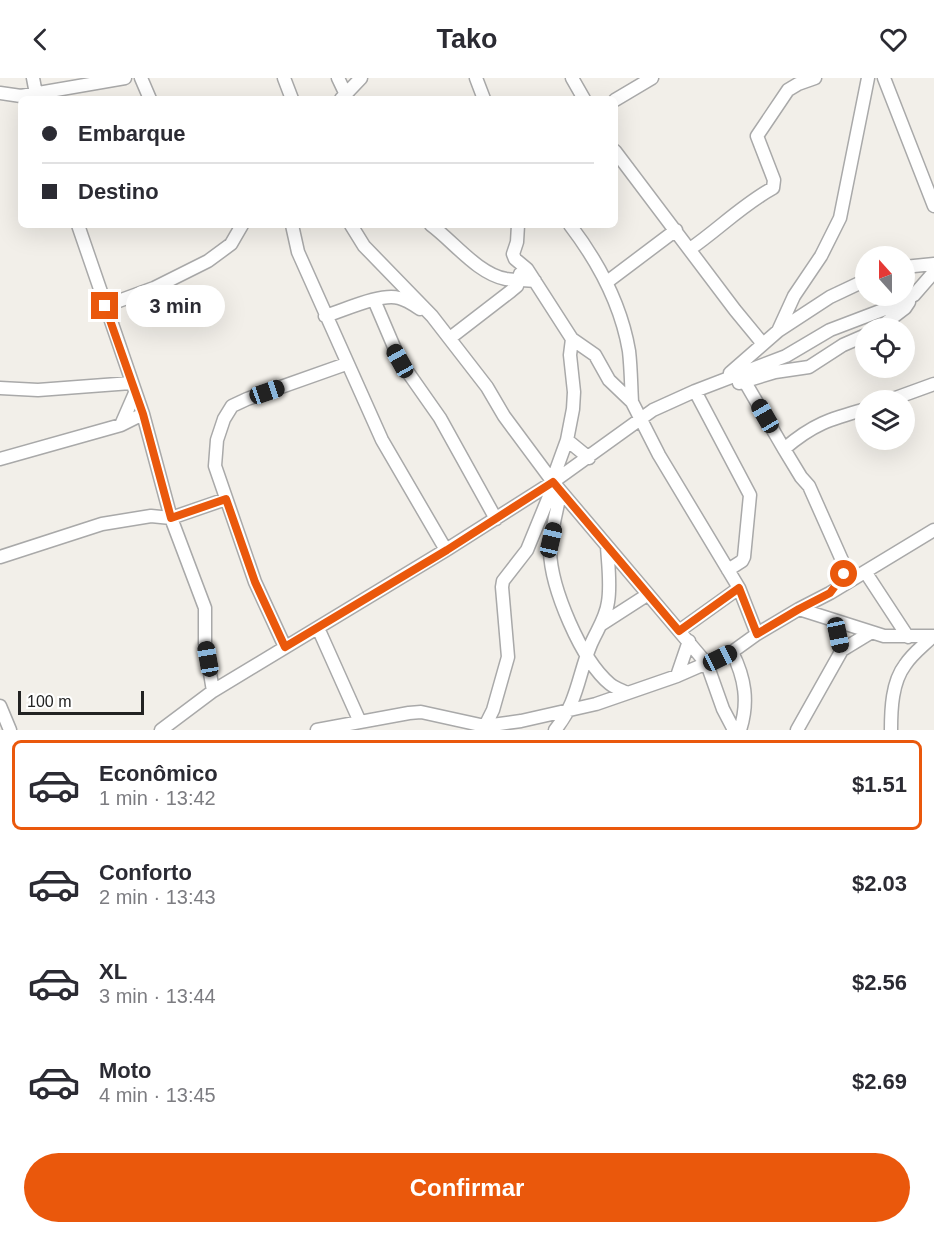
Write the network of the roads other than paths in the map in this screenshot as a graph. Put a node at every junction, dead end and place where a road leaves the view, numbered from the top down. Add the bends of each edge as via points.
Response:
1 (33, 78) edge
2 (125, 78) edge
3 (141, 78) edge
4 (284, 78) edge
5 (338, 78) edge
6 (361, 78) edge
7 (476, 78) edge
8 (572, 78) edge
9 (651, 78) edge
10 (815, 78) edge
11 (868, 78) edge
12 (885, 78) edge
13 (0, 93) edge
14 (22, 96) edge
15 (30, 96) edge
16 (35, 96) edge
17 (149, 96) edge
18 (288, 96) edge
19 (345, 96) edge
20 (346, 96) edge
21 (483, 96) edge
22 (582, 96) edge
23 (618, 98) edge
24 (621, 169) edge
25 (934, 206) edge
26 (79, 228) edge
27 (240, 228) edge
28 (293, 228) edge
29 (353, 228) edge
30 (435, 228) edge
31 (518, 228) edge
32 (572, 228) edge
33 (584, 228) edge
34 (676, 230) junction
35 (582, 242) junction
36 (690, 249) junction
37 (521, 264) junction
38 (934, 264) edge
39 (915, 266) edge
40 (934, 272) edge
41 (519, 280) junction
42 (535, 281) junction
43 (608, 282) junction
44 (855, 285) edge
45 (915, 294) edge
46 (374, 300) junction
47 (105, 306) junction
48 (894, 306) edge
49 (906, 306) edge
50 (326, 316) junction
51 (432, 316) junction
52 (892, 318) edge
53 (778, 331) junction
54 (450, 338) junction
55 (572, 339) junction
56 (855, 340) edge
57 (763, 344) junction
58 (346, 364) junction
59 (718, 381) junction
60 (745, 382) junction
61 (934, 384) edge
62 (0, 388) edge
63 (133, 388) junction
64 (695, 391) junction
65 (915, 391) edge
66 (632, 402) junction
67 (855, 412) edge
68 (143, 414) junction
69 (641, 418) junction
70 (121, 425) junction
71 (772, 428) junction
72 (803, 433) junction
73 (567, 440) junction
74 (784, 449) junction
75 (589, 458) junction
76 (0, 459) edge
77 (556, 485) junction
78 (226, 499) junction
79 (171, 518) junction
80 (496, 519) junction
81 (934, 530) edge
82 (607, 546) junction
83 (447, 550) junction
84 (0, 557) edge
85 (845, 567) junction
86 (728, 570) junction
87 (861, 575) junction
88 (739, 588) junction
89 (830, 593) junction
90 (647, 595) junction
91 (799, 609) junction
92 (835, 621) junction
93 (602, 624) junction
94 (318, 628) junction
95 (679, 631) junction
96 (870, 633) junction
97 (757, 634) junction
98 (908, 636) junction
99 (932, 640) edge
100 (689, 641) junction
101 (285, 647) junction
102 (842, 650) junction
103 (732, 652) junction
104 (587, 654) junction
105 (707, 664) junction
106 (677, 676) junction
107 (213, 691) junction
108 (627, 693) junction
109 (0, 706) edge
110 (567, 711) junction
111 (360, 722) junction
112 (484, 728) edge
113 (558, 729) edge
114 (10, 730) edge
115 (160, 730) edge
116 (317, 730) edge
117 (734, 730) edge
118 (740, 730) edge
119 (797, 730) edge
120 (891, 730) edge

1 - 15 street
2 - 16 street
3 - 17 street
4 - 18 street
5 - 19 street
6 - 20 street
7 - 21 street
8 - 22 street
9 - 23 street
10 - 36 street via 788,90 757,136 774,180 773,188
11 - 53 street via 840,218
12 - 25 street
13 - 14 street
24 - 34 street
26 - 47 street
27 - 47 street via 231,244 208,261 154,288
28 - 50 street via 298,252
29 - 51 street via 364,246
30 - 41 street via 472,263 495,276
31 - 37 street via 513,254
32 - 35 street
33 - 35 street
34 - 36 street
34 - 43 street
35 - 43 street
36 - 57 street
37 - 41 street
37 - 42 street
38 - 39 street
40 - 45 street
41 - 42 street
41 - 54 street via 512,291
42 - 55 street
43 - 66 street via 628,345
44 - 53 street
46 - 50 street
46 - 51 street via 402,298
46 - 80 street via 400,361 440,418
47 - 63 street
48 - 59 street via 830,330 786,356
49 - 52 street
50 - 58 street
51 - 54 street
53 - 57 street
54 - 77 street
55 - 66 street via 595,355 609,380
55 - 73 street via 574,392
56 - 60 street via 809,367
57 - 59 street
58 - 78 street via 232,406 217,440 215,466
58 - 83 street via 382,441
59 - 60 street via 723,385
59 - 64 street
60 - 71 street
61 - 65 street
62 - 63 street
63 - 68 street
63 - 70 street
64 - 69 street
64 - 86 street via 750,495 744,557
66 - 69 street
67 - 72 street via 827,420
68 - 70 street
68 - 79 street
69 - 75 street
69 - 86 street
70 - 76 street
71 - 72 street
71 - 74 street
72 - 74 street
73 - 75 street
73 - 77 street via 555,473
74 - 85 street via 813,493
75 - 77 street
77 - 80 street
77 - 82 street
77 - 104 street via 552,563 561,605
77 - 112 street via 527,550 503,581 508,657
78 - 79 street
78 - 101 street via 255,582
79 - 84 street via 151,516 102,524
79 - 107 street via 205,608 205,643
80 - 83 street
81 - 87 street
82 - 90 street
82 - 93 street via 609,600
83 - 94 street
85 - 87 street
85 - 89 street
86 - 88 street
87 - 89 street
87 - 98 street
88 - 95 street
88 - 97 street
89 - 91 street
90 - 93 street
90 - 95 street
91 - 92 street
91 - 97 street
92 - 96 street
92 - 102 street
93 - 104 street
94 - 101 street
94 - 111 street
95 - 100 street
96 - 98 street
96 - 102 street
97 - 103 street
98 - 99 street
99 - 120 street via 899,674
100 - 105 street
100 - 106 street
101 - 107 street
102 - 119 street
103 - 105 street
103 - 118 street via 743,676 746,695
104 - 108 street via 604,679
104 - 110 street
105 - 106 street
105 - 117 street
106 - 108 street
107 - 115 street
108 - 110 street
109 - 114 street
110 - 112 street
110 - 113 street
111 - 112 street via 421,712
111 - 116 street

